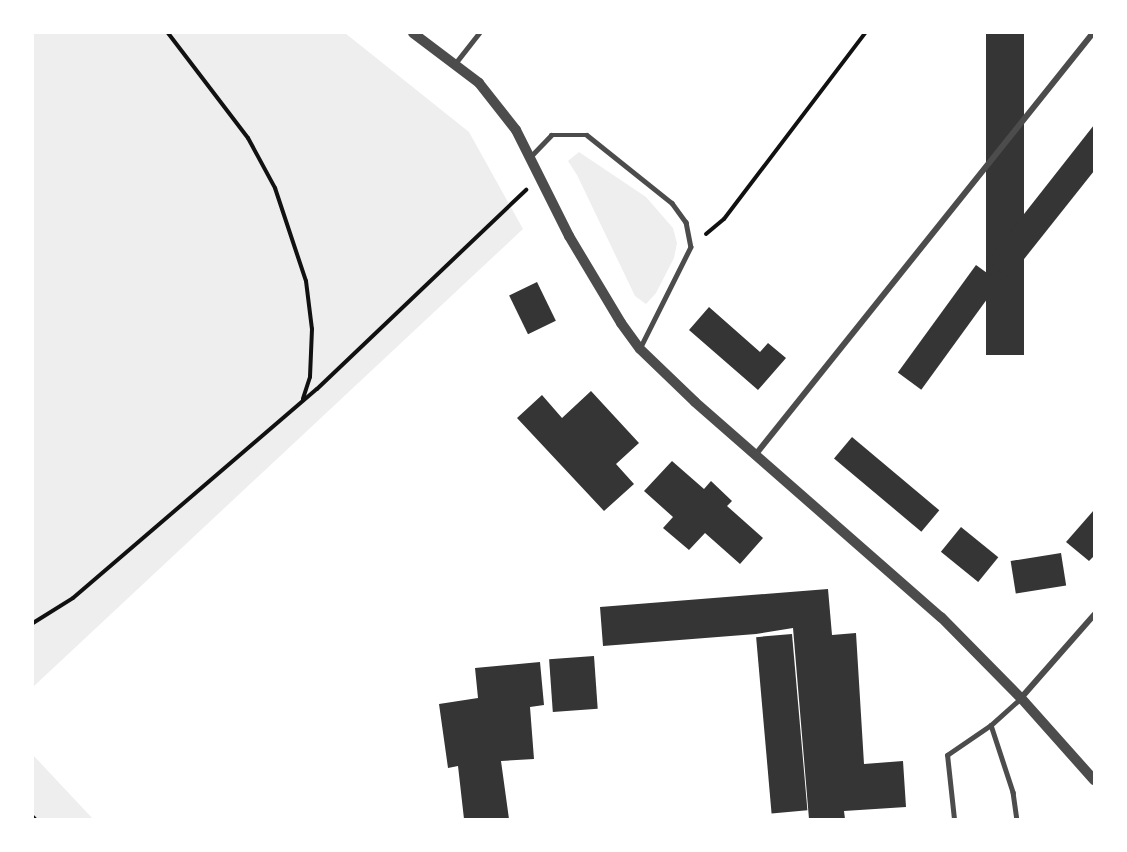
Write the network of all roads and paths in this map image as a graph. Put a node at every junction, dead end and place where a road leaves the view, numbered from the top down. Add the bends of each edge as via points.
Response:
1 (168, 33) edge
2 (413, 33) edge
3 (478, 33) edge
4 (865, 33) edge
5 (1093, 33) edge
6 (454, 65) junction
7 (530, 158) junction
8 (540, 177) junction
9 (691, 247) junction
10 (640, 349) junction
11 (303, 400) junction
12 (756, 454) junction
13 (1094, 615) edge
14 (33, 623) edge
15 (1021, 698) junction
16 (991, 724) junction
17 (1094, 780) edge
18 (954, 819) edge
19 (1017, 819) edge

1 - 11 path via 248,138 275,188 306,281 312,329 310,377
2 - 6 street
3 - 6 lane
4 - 9 path via 724,219
5 - 12 street
6 - 7 street via 489,94 516,130
7 - 8 street
7 - 9 lane via 551,135 587,135 672,203 686,222
8 - 10 street via 569,236
8 - 11 path
9 - 10 lane
10 - 12 street via 663,374
11 - 14 path via 74,598
12 - 15 street via 916,593
13 - 15 street
15 - 16 lane
15 - 17 street
16 - 18 lane via 947,755
16 - 19 lane via 1013,792

